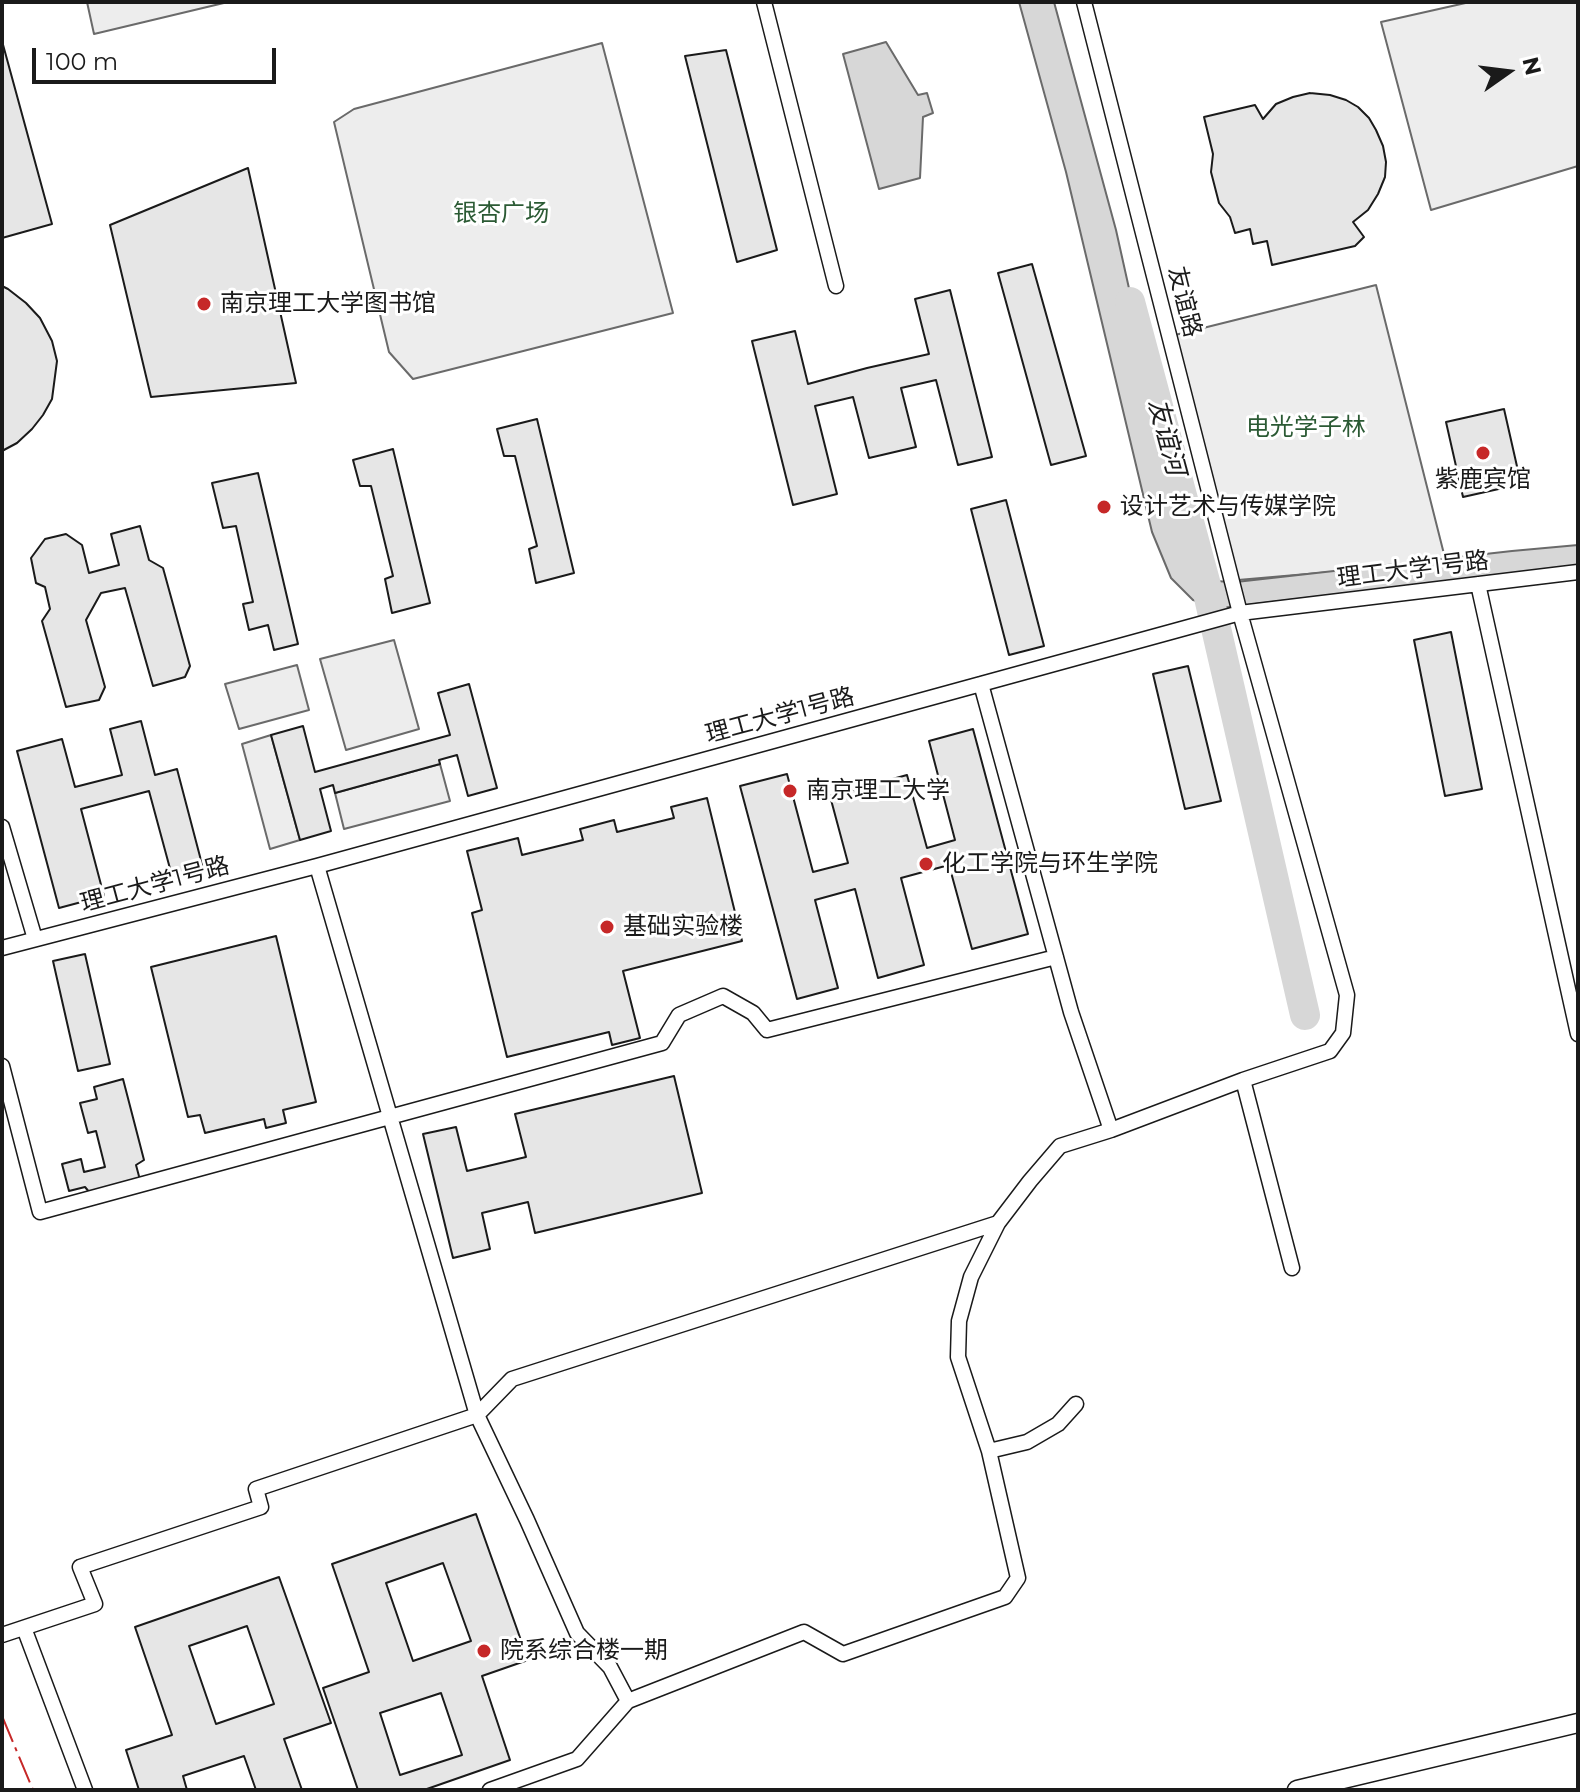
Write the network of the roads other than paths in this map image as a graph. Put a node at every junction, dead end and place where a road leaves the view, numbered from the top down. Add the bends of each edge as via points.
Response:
1 (764, 2) edge
2 (1084, 2) edge
3 (836, 286) dead end
4 (1578, 572) edge
5 (1478, 584) junction
6 (1240, 613) junction
7 (981, 684) junction
8 (2, 827) edge
9 (317, 866) junction
10 (35, 939) junction
11 (2, 948) edge
12 (1056, 957) junction
13 (1578, 1034) edge
14 (2, 1066) edge
15 (1243, 1080) junction
16 (390, 1117) junction
17 (1111, 1130) junction
18 (998, 1223) junction
19 (1292, 1268) dead end
20 (1076, 1404) dead end
21 (477, 1415) junction
22 (989, 1451) junction
23 (24, 1628) junction
24 (2, 1635) edge
25 (628, 1701) junction
26 (1578, 1723) edge
27 (85, 1790) edge
28 (490, 1790) edge
29 (1297, 1790) edge

1 - 3 street
2 - 6 street, 友谊路
4 - 5 street, 理工大学1号路
5 - 6 street, 理工大学1号路
5 - 13 street
6 - 7 street, 理工大学1号路
6 - 15 street, 友谊路 via 1347,995 1343,1033 1330,1051
7 - 9 street, 理工大学1号路
7 - 12 street
8 - 10 street
9 - 10 street, 理工大学1号路
9 - 16 street
10 - 11 street, 理工大学1号路
12 - 16 street via 767,1030 753,1013 723,996 679,1015 662,1043
12 - 17 street
14 - 16 street via 40,1212
15 - 17 street, 友谊路
15 - 19 street
16 - 21 street
17 - 18 street, 友谊路 via 1060,1146
18 - 21 street via 512,1379
18 - 22 street, 友谊路 via 971,1277 959,1321 958,1357
20 - 22 street via 1058,1424 1027,1442
21 - 23 street via 256,1489 261,1507 80,1567 95,1604
21 - 25 street via 577,1633 610,1667
22 - 25 street, 友谊路 via 1018,1578 1005,1597 843,1654 804,1632
23 - 24 street
23 - 27 street
25 - 28 street via 577,1759
26 - 29 street

